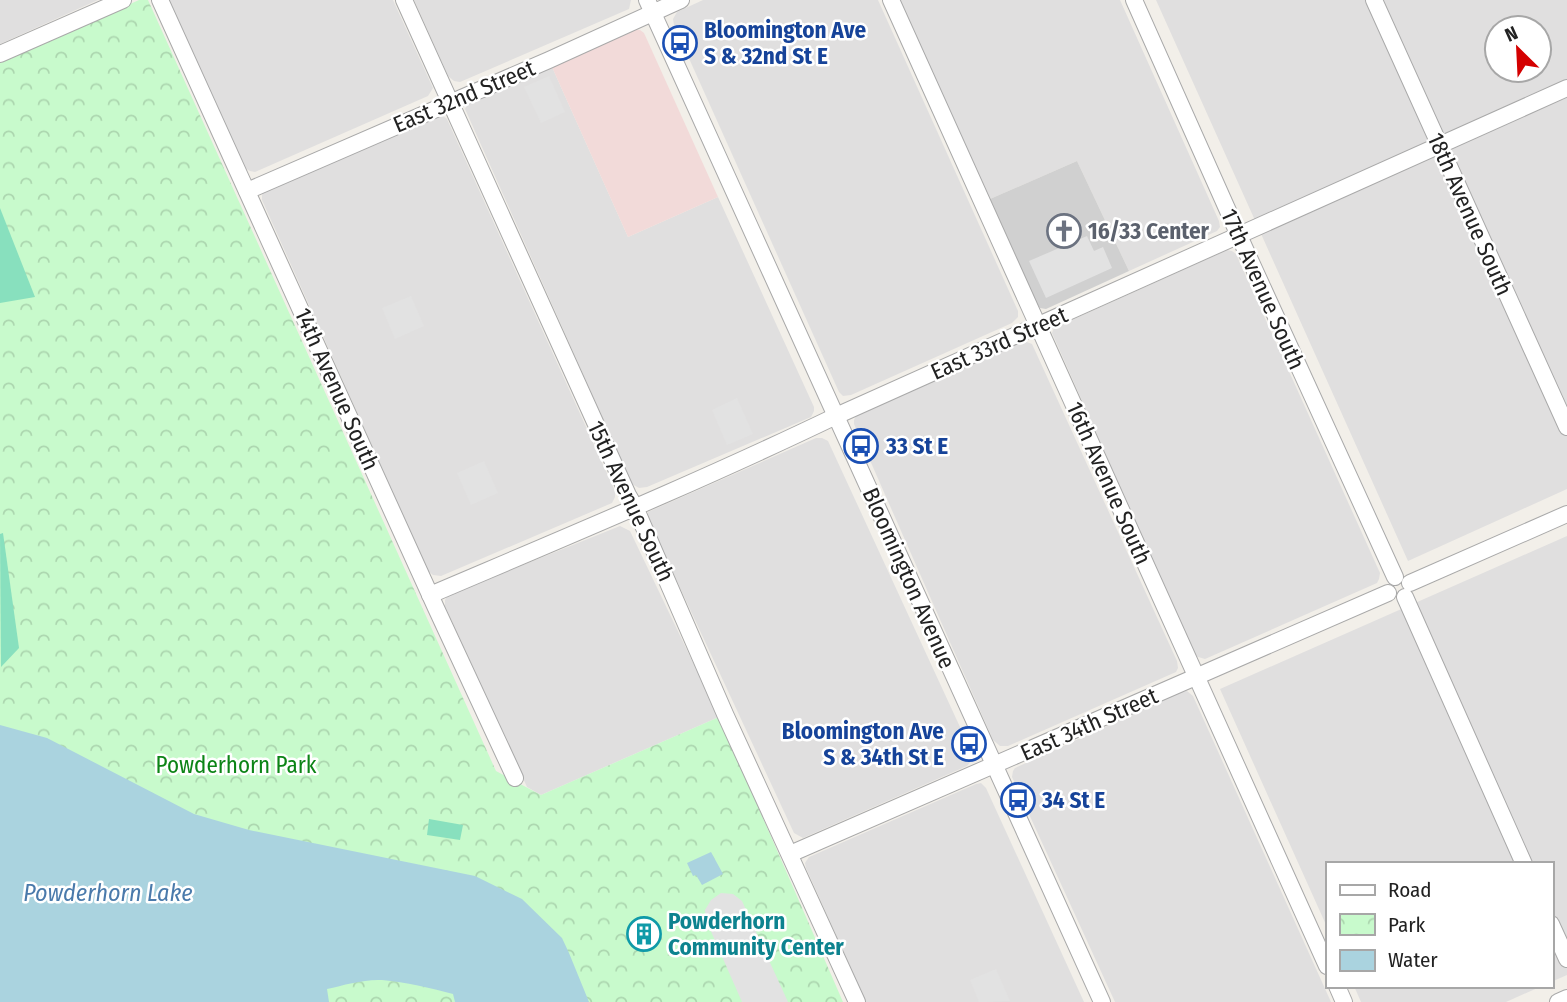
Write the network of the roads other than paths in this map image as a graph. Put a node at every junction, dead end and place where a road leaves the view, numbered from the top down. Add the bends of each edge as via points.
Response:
1 (123, 0) edge
2 (160, 0) edge
3 (404, 0) edge
4 (681, 0) edge
5 (891, 0) edge
6 (1134, 0) edge
7 (1374, 0) edge
8 (650, 7) edge
9 (0, 54) edge
10 (1567, 88) edge
11 (450, 102) junction
12 (1439, 146) junction
13 (247, 191) junction
14 (1239, 236) junction
15 (1037, 326) junction
16 (836, 416) junction
17 (1567, 427) edge
18 (635, 507) junction
19 (1567, 514) edge
20 (1403, 586) junction
21 (430, 595) junction
22 (1197, 678) junction
23 (995, 766) junction
24 (515, 778) dead end
25 (790, 854) junction
26 (1523, 862) edge
27 (1553, 928) edge
28 (1567, 959) edge
29 (1326, 964) edge
30 (1567, 998) edge
31 (858, 1002) edge
32 (1102, 1002) edge
33 (1558, 1002) edge

1 - 9 street
2 - 13 street, 14th Avenue South
3 - 11 street, 15th Avenue South
4 - 8 street, East 32nd Street
5 - 15 street, 16th Avenue South
6 - 14 street, 17th Avenue South
7 - 12 street, 18th Avenue South
8 - 11 street, East 32nd Street
8 - 16 street, Bloomington Avenue
10 - 12 street, East 33rd Street
11 - 13 street, East 32nd Street
11 - 18 street, 15th Avenue South
12 - 14 street, East 33rd Street
12 - 17 street, 18th Avenue South
13 - 21 street, 14th Avenue South
14 - 15 street, East 33rd Street
14 - 20 street, 17th Avenue South
15 - 16 street, East 33rd Street
15 - 22 street, 16th Avenue South
16 - 18 street, East 33rd Street
16 - 23 street, Bloomington Avenue
18 - 21 street, East 33rd Street
18 - 25 street, 15th Avenue South
19 - 20 street
20 - 22 street, East 34th Street via 1388,583 1388,593
20 - 26 street, 17th Avenue South
21 - 24 street, 14th Avenue South
22 - 23 street, East 34th Street
22 - 29 street, 16th Avenue South
23 - 25 street, East 34th Street
23 - 32 street, Bloomington Avenue
25 - 31 street, 15th Avenue South
27 - 28 street
30 - 33 street

